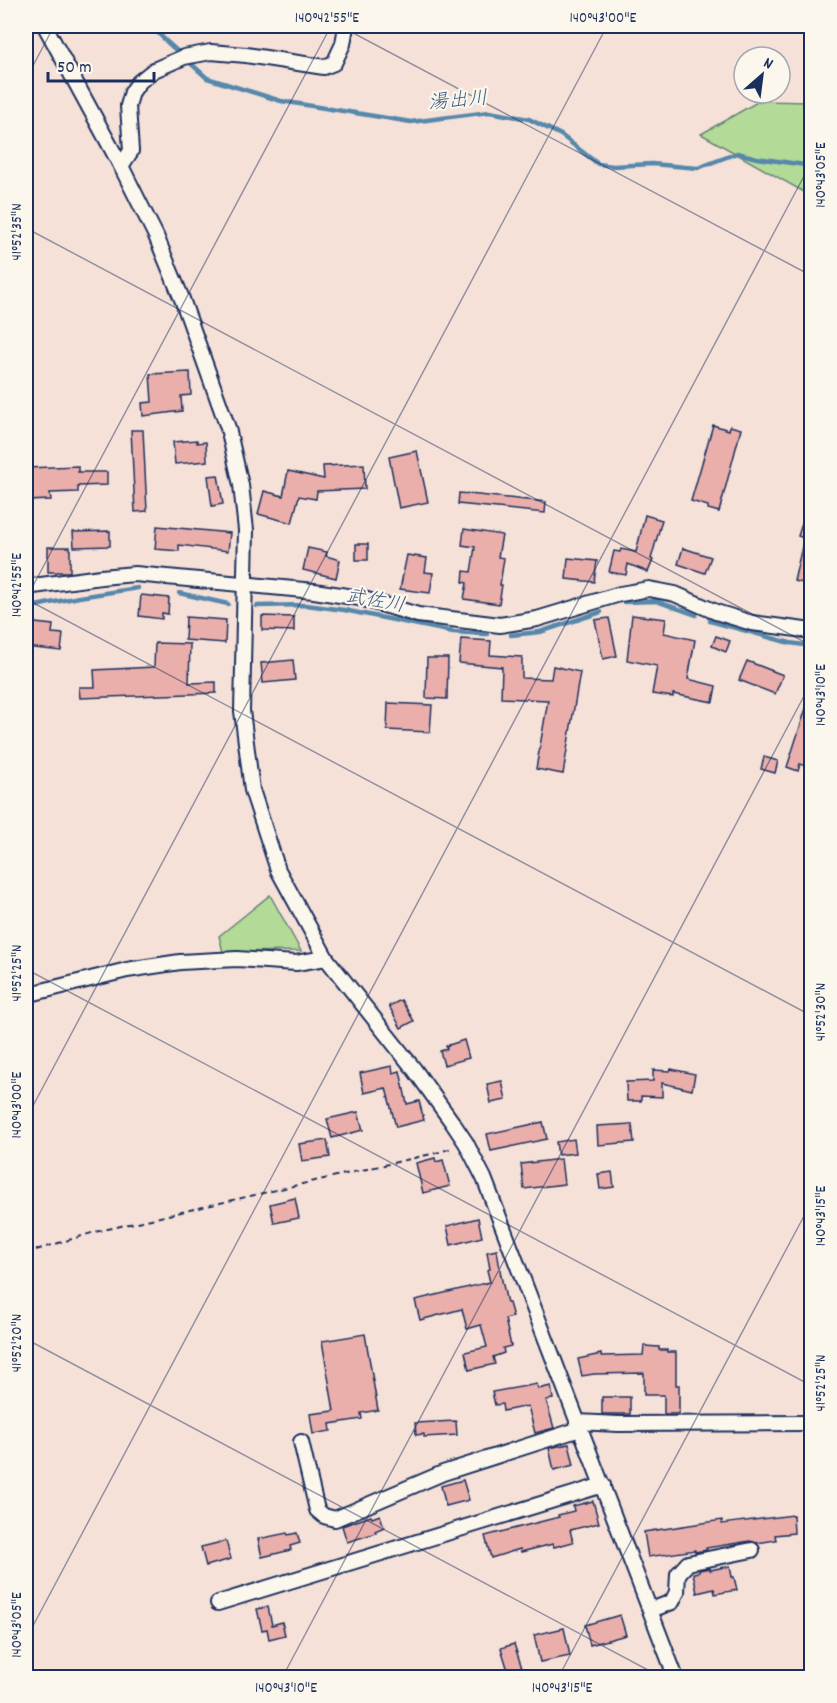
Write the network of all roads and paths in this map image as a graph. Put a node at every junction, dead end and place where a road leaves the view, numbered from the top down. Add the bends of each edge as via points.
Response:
1 (45, 26) edge
2 (346, 26) edge
3 (121, 166) junction
4 (246, 585) junction
5 (26, 587) edge
6 (812, 631) edge
7 (326, 958) junction
8 (26, 995) edge
9 (466, 1143) junction
10 (26, 1253) edge
11 (812, 1423) edge
12 (579, 1425) junction
13 (301, 1442) dead end
14 (603, 1485) junction
15 (752, 1550) dead end
16 (218, 1603) dead end
17 (651, 1610) junction
18 (676, 1677) edge

1 - 3 street
2 - 3 street via 344,44 334,63 324,67 211,52 184,57 154,70 132,92 128,106 131,151
3 - 4 street via 182,299 228,428 241,485
4 - 5 street via 135,574
4 - 6 street via 314,591 418,615 500,625 649,589 675,594 752,623
4 - 7 street via 242,711 252,790 278,870
7 - 8 street via 296,963 237,959 180,962 127,970
7 - 9 street via 414,1069
9 - 10 path via 418,1158 95,1232
9 - 12 street via 499,1214
11 - 12 street
12 - 13 street via 443,1473 335,1519 318,1510
12 - 14 street
14 - 16 street
14 - 17 street
15 - 17 street via 688,1563 678,1574 672,1602
17 - 18 street

